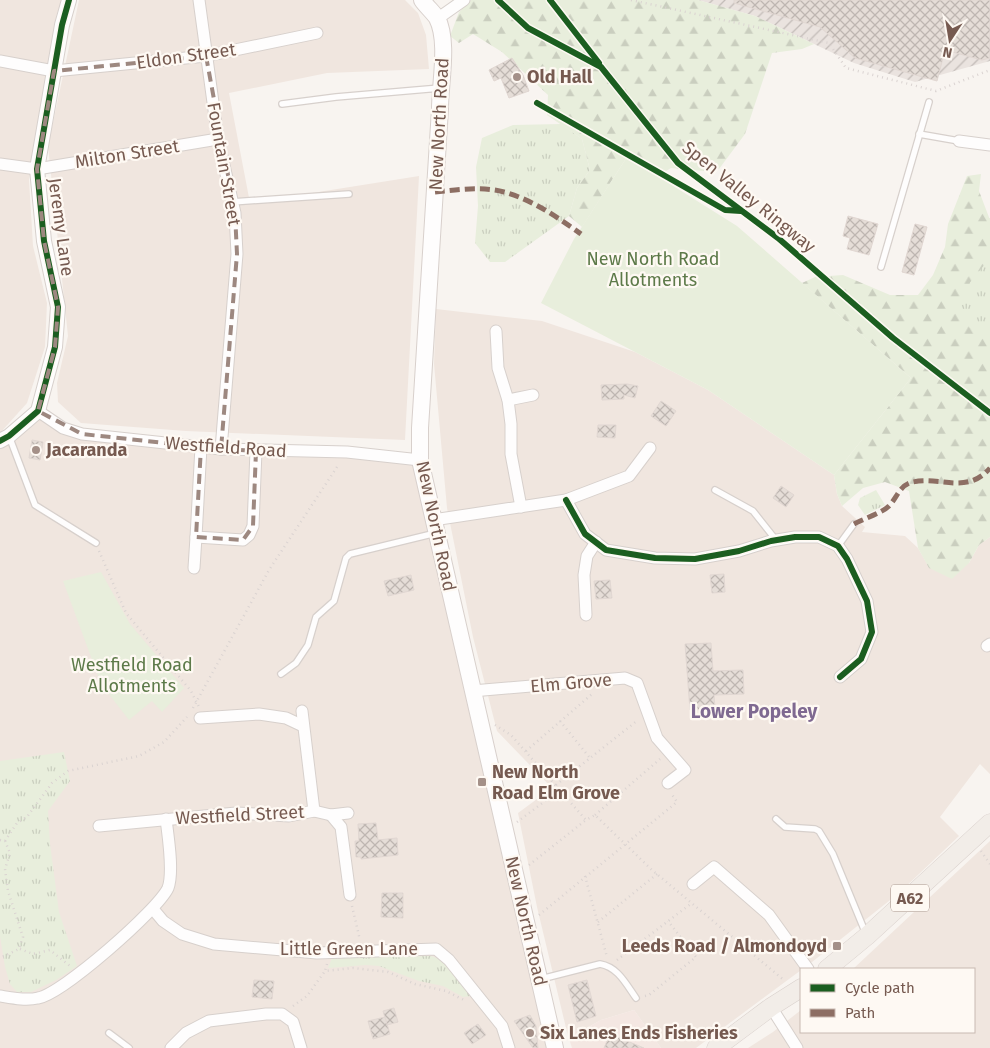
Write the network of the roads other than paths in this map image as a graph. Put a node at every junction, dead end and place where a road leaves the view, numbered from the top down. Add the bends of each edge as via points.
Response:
1 (69, 0) edge
2 (198, 0) edge
3 (422, 0) edge
4 (463, 1) edge
5 (437, 19) junction
6 (317, 33) dead end
7 (206, 56) junction
8 (0, 61) edge
9 (54, 71) junction
10 (440, 88) junction
11 (929, 102) dead end
12 (282, 104) dead end
13 (919, 134) junction
14 (218, 139) junction
15 (959, 141) joint
16 (990, 145) edge
17 (0, 164) edge
18 (37, 168) junction
19 (349, 194) dead end
20 (232, 202) junction
21 (881, 267) dead end
22 (496, 331) dead end
23 (533, 395) dead end
24 (508, 400) junction
25 (38, 411) junction
26 (4, 439) edge
27 (201, 447) junction
28 (650, 448) dead end
29 (221, 449) junction
30 (256, 451) junction
31 (420, 460) junction
32 (715, 490) dead end
33 (566, 500) junction
34 (521, 507) junction
35 (854, 524) dead end
36 (434, 526) junction
37 (196, 537) junction
38 (776, 540) junction
39 (596, 542) junction
40 (96, 543) road end
41 (838, 546) junction
42 (194, 568) dead end
43 (586, 615) dead end
44 (281, 674) dead end
45 (840, 677) dead end
46 (472, 691) junction
47 (302, 711) dead end
48 (194, 714) road end
49 (304, 726) junction
50 (668, 783) dead end
51 (314, 811) junction
52 (348, 813) dead end
53 (331, 815) junction
54 (166, 819) junction
55 (776, 819) dead end
56 (990, 823) edge
57 (100, 826) dead end
58 (693, 884) dead end
59 (350, 895) road end
60 (153, 909) junction
61 (867, 936) junction
62 (807, 968) edge
63 (828, 968) edge
64 (539, 979) junction
65 (799, 989) edge
66 (0, 996) edge
67 (636, 998) road end
68 (771, 1007) junction
69 (109, 1033) dead end
70 (129, 1048) edge
71 (171, 1048) edge
72 (301, 1048) edge
73 (510, 1048) edge
74 (555, 1048) edge
75 (716, 1048) edge
76 (798, 1048) edge

1 - 9 street, Jeremy Lane
2 - 7 street, Fountain Street
3 - 5 main road, New North Road
4 - 5 street
5 - 10 main road, New North Road via 442,41
6 - 7 street, Eldon Street
7 - 9 street, Eldon Street
7 - 14 street, Fountain Street
8 - 9 street, Eldon Street
9 - 18 street, Jeremy Lane
10 - 12 lane
10 - 31 main road, New North Road
11 - 13 lane
13 - 15 lane
13 - 21 lane
14 - 18 street, Milton Street
14 - 20 street, Fountain Street
15 - 16 street
17 - 18 street, Milton Street
18 - 25 street, Jeremy Lane via 44,241 58,307 55,347
19 - 20 lane
20 - 29 street, Fountain Street via 237,254
22 - 24 street via 498,368
23 - 24 street
24 - 34 street via 511,454
25 - 26 street
25 - 27 street, Westfield Road via 63,428 82,434
26 - 40 lane via 35,505
27 - 29 street, Westfield Road
27 - 37 street
28 - 33 street via 629,476
29 - 30 street, Westfield Road
30 - 31 street, Westfield Road via 347,452
30 - 37 street via 253,526 249,536 243,540
31 - 36 main road, New North Road
32 - 38 lane via 753,511
33 - 34 street
33 - 39 street via 585,534
34 - 36 street
35 - 41 lane
36 - 44 lane via 350,554 334,600 316,616 308,645 296,663
36 - 46 main road, New North Road
37 - 42 street
38 - 39 street via 695,559 655,558 606,550
38 - 41 street via 819,537
39 - 43 street via 587,556 584,575
41 - 45 street via 867,601 872,632 861,659
46 - 50 street, Elm Grove via 625,678 637,682 657,738 685,770
46 - 64 main road, New North Road
47 - 49 street, Westfield Street
48 - 49 street via 259,714 286,718
49 - 51 street, Westfield Street
51 - 53 street, Westfield Street
51 - 54 street, Westfield Street via 289,816 236,813
52 - 53 street, Westfield Street
53 - 59 street via 341,827
54 - 57 street, Westfield Street
54 - 60 street, Westfield Street via 170,867 168,887
55 - 61 lane via 785,827 819,831 833,854
56 - 61 main road, A62
58 - 62 street via 714,867 769,915
60 - 66 street via 64,986 39,998
60 - 73 street, Little Green Lane via 163,921 182,934 214,944 317,953 436,949 482,999 502,1026
61 - 63 main road, A62
64 - 67 lane via 600,964 609,965
64 - 74 main road, New North Road
65 - 68 main road
68 - 75 main road
68 - 76 street
69 - 70 lane
71 - 72 street via 186,1033 209,1020 266,1014 282,1014 293,1022

